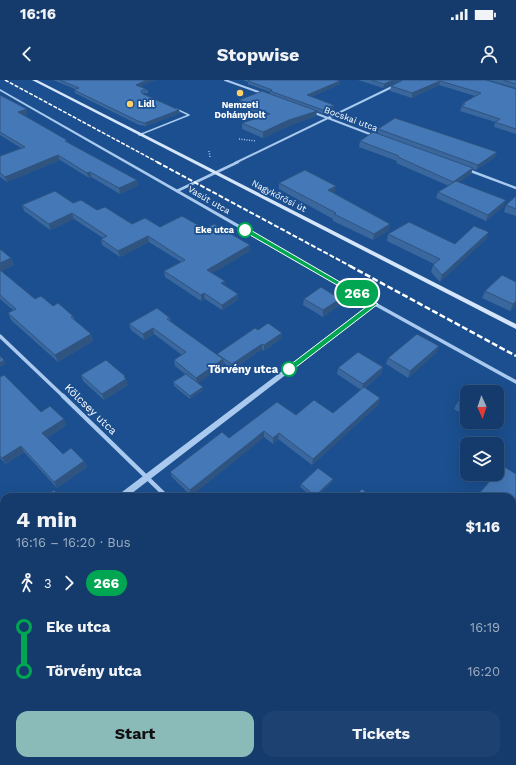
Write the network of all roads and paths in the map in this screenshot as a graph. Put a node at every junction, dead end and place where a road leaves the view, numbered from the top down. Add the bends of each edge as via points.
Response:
1 (34, 80) edge
2 (225, 80) edge
3 (398, 84) edge
4 (1, 91) edge
5 (270, 97) edge
6 (172, 107) edge
7 (307, 110) edge
8 (329, 119) junction
9 (139, 135) junction
10 (382, 138) edge
11 (464, 168) edge
12 (215, 174) junction
13 (516, 188) edge
14 (177, 191) junction
15 (375, 304) junction
16 (516, 327) edge
17 (0, 336) edge
18 (516, 382) edge
19 (147, 478) junction
20 (126, 493) edge
21 (163, 493) edge

1 - 9 main road, Nagykőrösi út
2 - 5 street
3 - 8 street
4 - 14 street, Vasút utca
6 - 9 lane via 189,115
7 - 8 street, Bocskai utca
8 - 10 street, Bocskai utca
8 - 12 street
9 - 12 main road, Nagykőrösi út
11 - 13 street
12 - 14 street
12 - 16 main road, Nagykőrösi út
14 - 15 street, Vasút utca
15 - 18 street, Vasút utca
15 - 19 street
17 - 19 street, Kölcsey utca
19 - 20 street
19 - 21 street, Kölcsey utca

